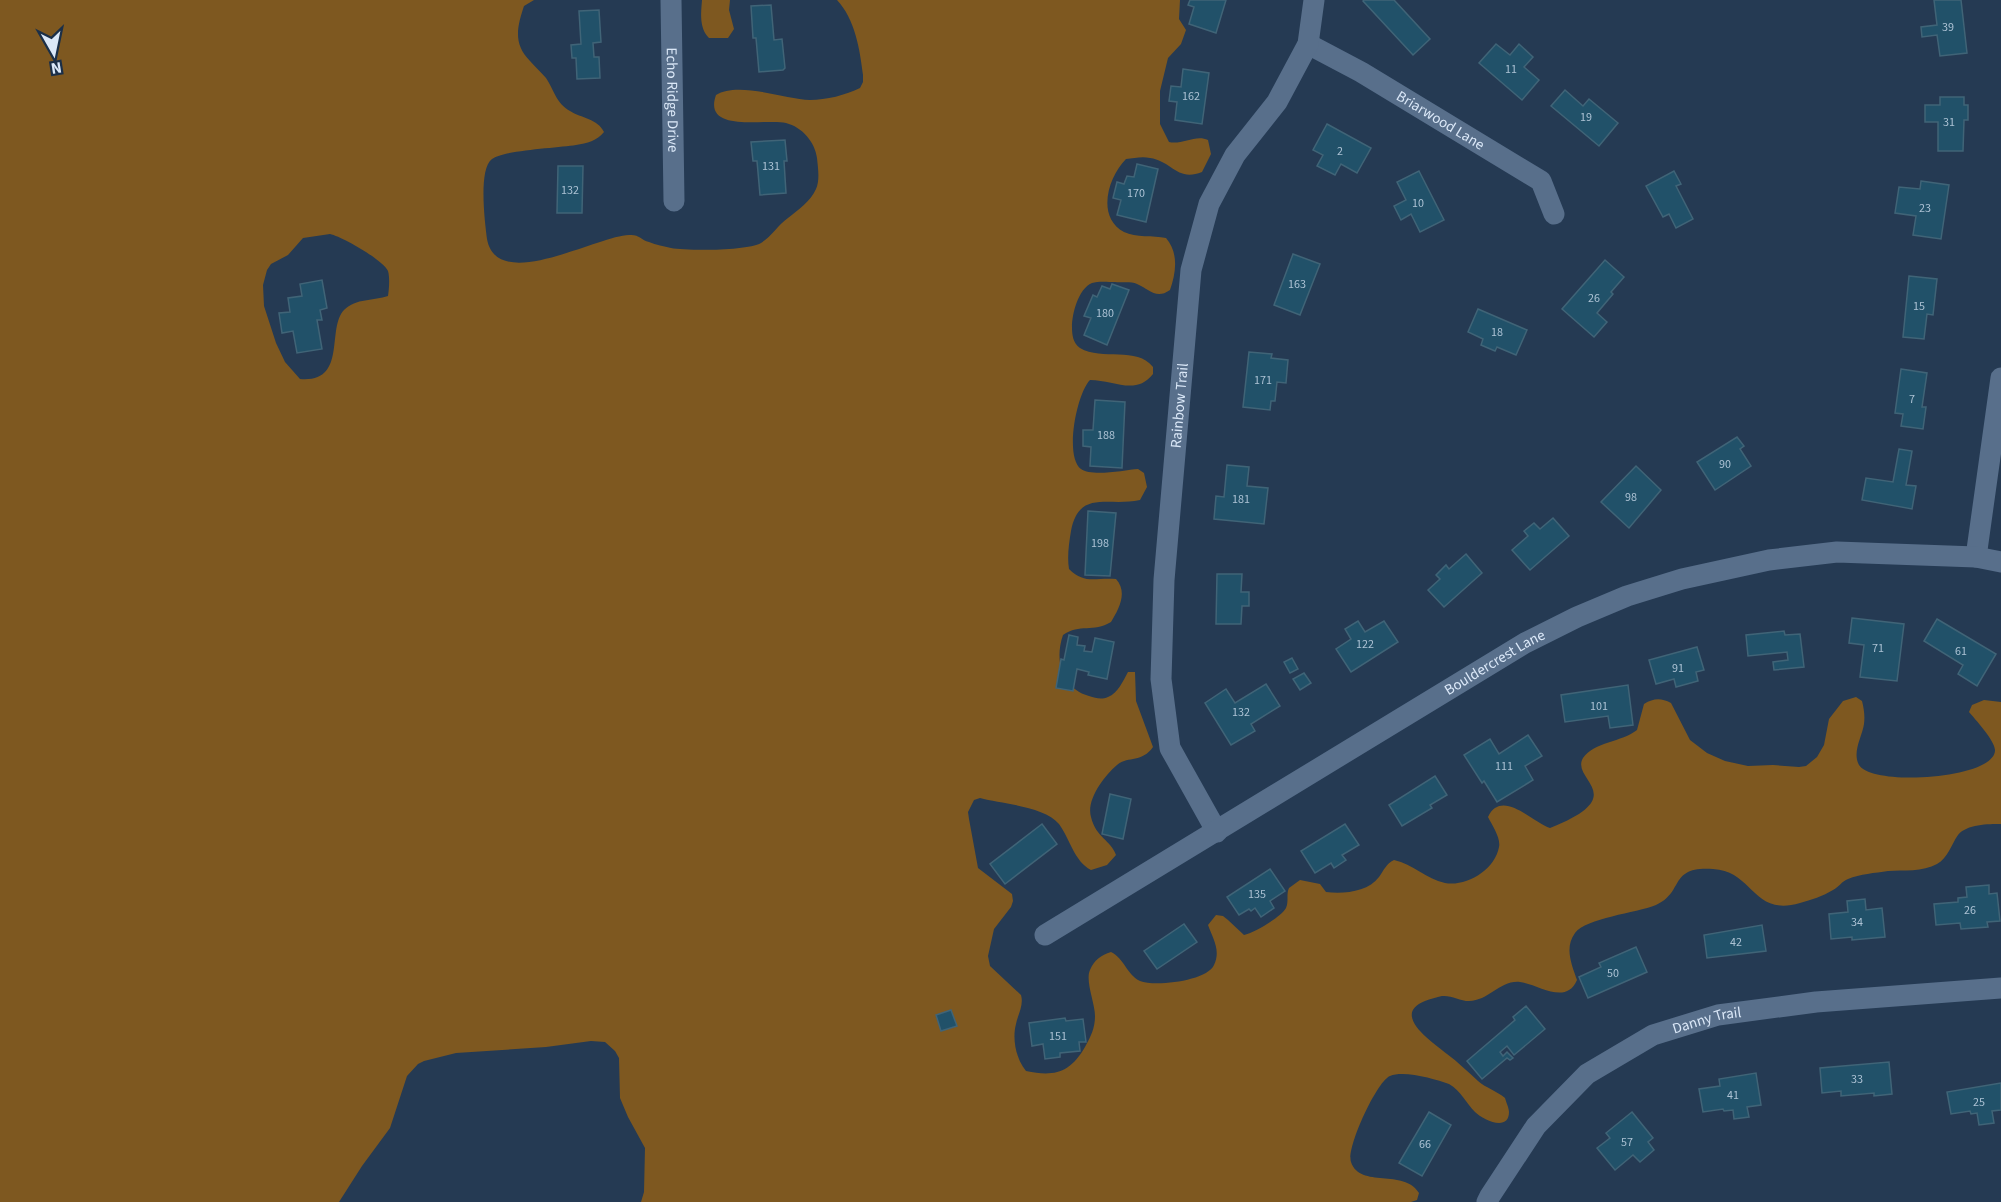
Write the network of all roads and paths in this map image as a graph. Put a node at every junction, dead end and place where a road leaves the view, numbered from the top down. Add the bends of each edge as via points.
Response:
1 (671, 0) edge
2 (1314, 0) edge
3 (1308, 44) junction
4 (674, 201) dead end
5 (1554, 214) dead end
6 (2001, 378) edge
7 (1976, 557) junction
8 (2001, 562) edge
9 (1217, 832) junction
10 (1045, 935) dead end
11 (2001, 988) edge
12 (1487, 1202) edge

1 - 4 street, Echo Ridge Drive
2 - 3 street, Rainbow Trail
3 - 5 street, Briarwood Lane via 1541,181
3 - 9 street, Rainbow Trail via 1277,102 1235,155 1209,204 1191,270 1164,580 1161,679 1170,748
6 - 7 street
7 - 8 street, Bouldercrest Lane
7 - 9 street, Bouldercrest Lane via 1837,552 1769,560 1627,596 1525,643
9 - 10 street, Bouldercrest Lane
11 - 12 street, Danny Trail via 1729,1013 1653,1035 1587,1074 1536,1126

